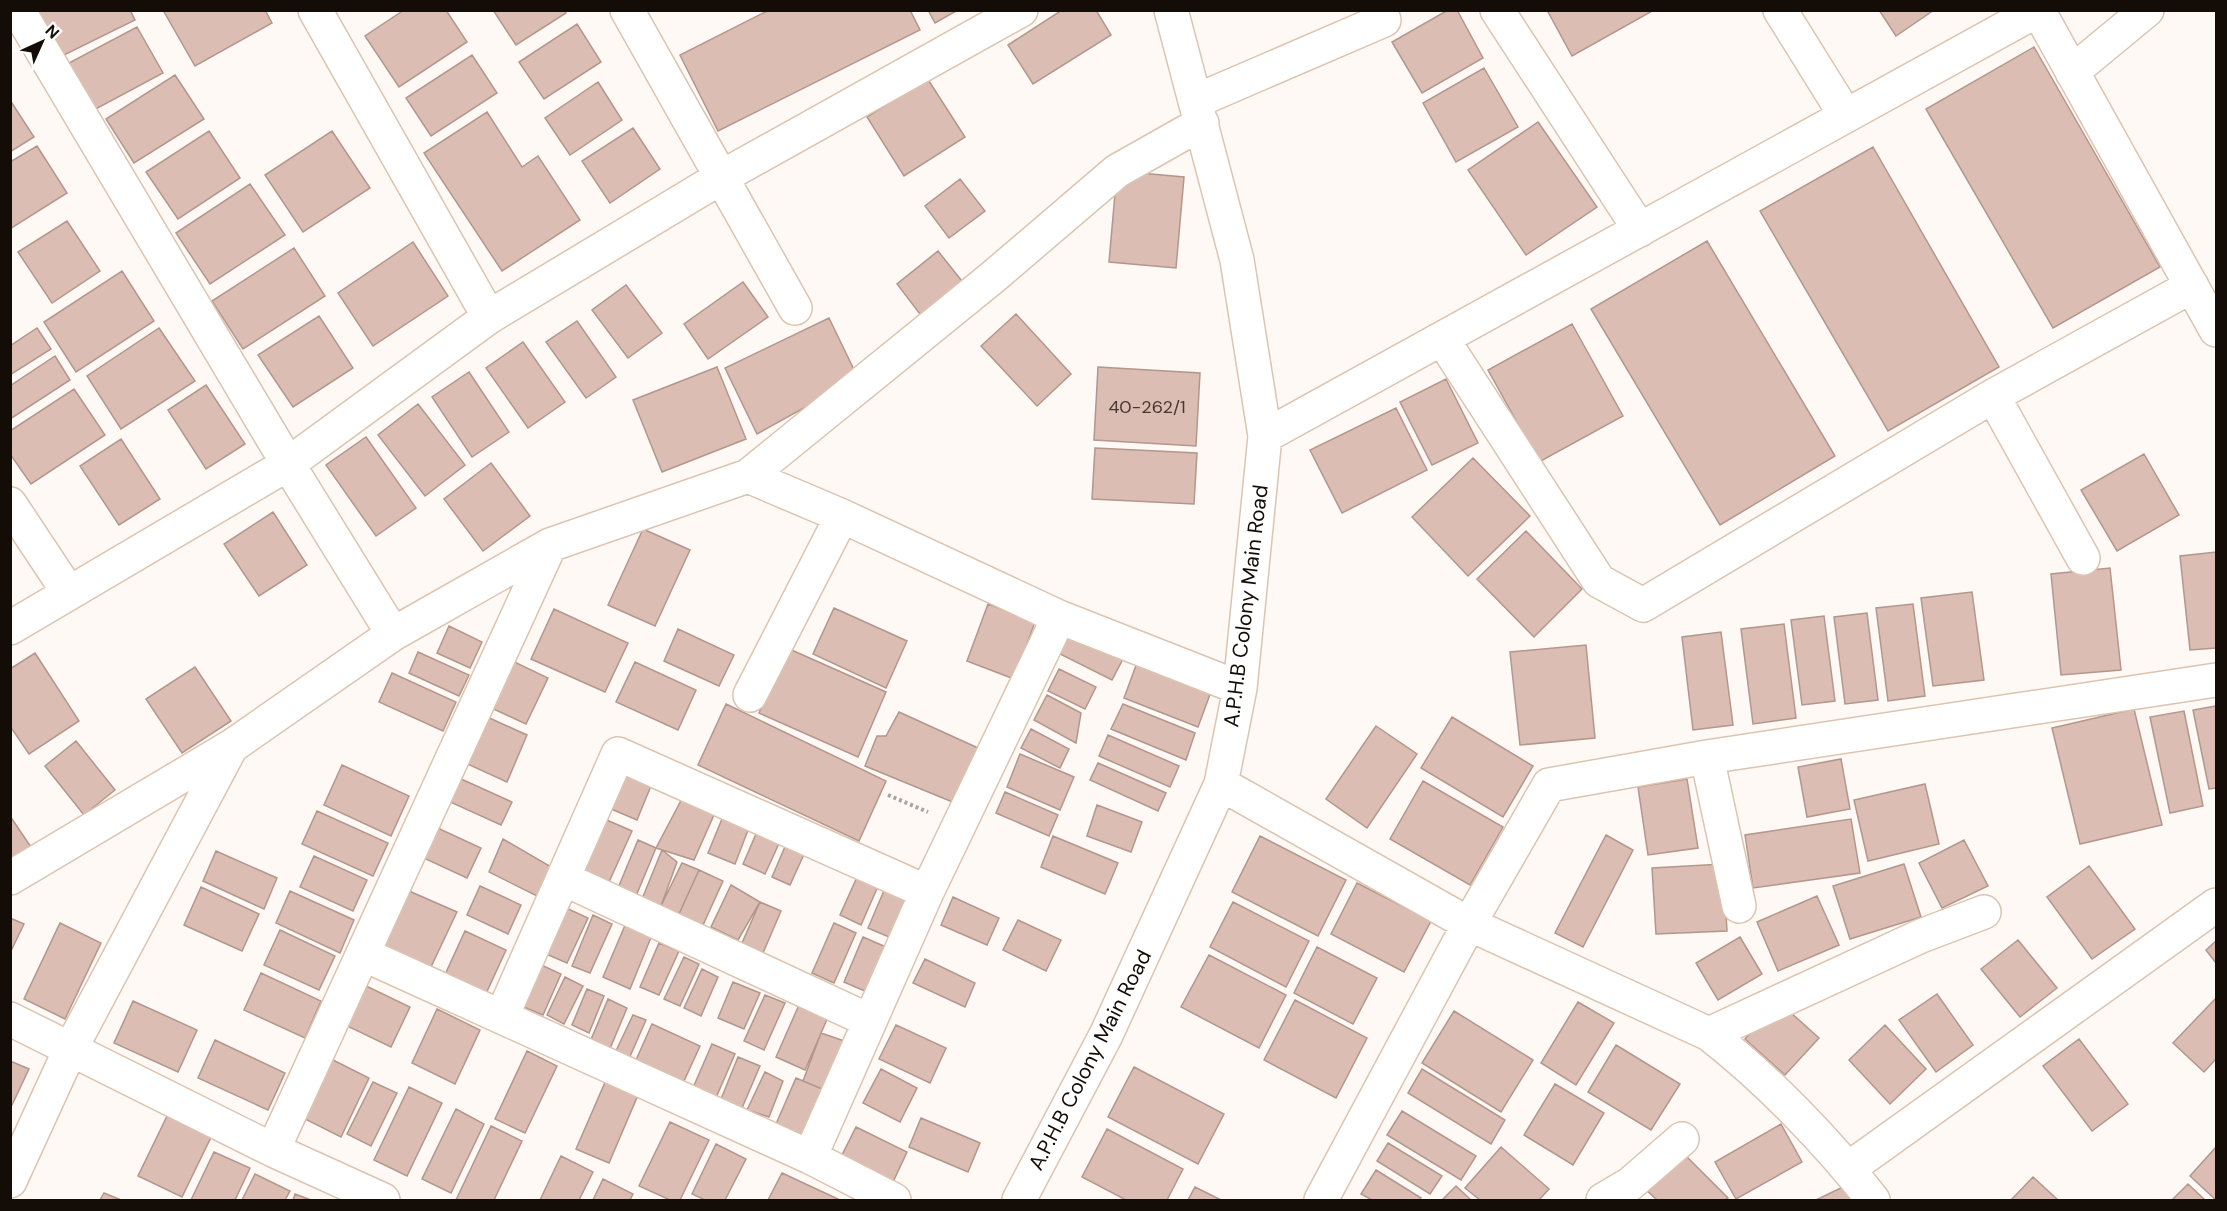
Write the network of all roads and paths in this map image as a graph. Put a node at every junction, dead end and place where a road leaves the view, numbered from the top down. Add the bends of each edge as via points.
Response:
1 (18, 10) edge
2 (315, 10) edge
3 (627, 10) edge
4 (1021, 10) edge
5 (1171, 10) edge
6 (1497, 10) edge
7 (1780, 10) edge
8 (2038, 10) edge
9 (2147, 10) edge
10 (1384, 20) dead end
11 (2072, 72) junction
12 (1199, 112) junction
13 (1846, 116) junction
14 (720, 178) junction
15 (1640, 230) junction
16 (2192, 286) junction
17 (795, 308) dead end
18 (489, 317) junction
19 (2217, 330) edge
20 (1443, 340) junction
21 (1993, 396) junction
22 (1265, 436) junction
23 (288, 464) junction
24 (748, 476) junction
25 (10, 504) edge
26 (843, 516) junction
27 (550, 545) junction
28 (2083, 558) dead end
29 (69, 593) junction
30 (1059, 617) junction
31 (10, 628) edge
32 (393, 634) junction
33 (2217, 680) edge
34 (1240, 688) junction
35 (750, 695) dead end
36 (232, 746) junction
37 (1707, 757) junction
38 (1221, 784) junction
39 (10, 878) edge
40 (564, 879) junction
41 (927, 892) junction
42 (2217, 905) edge
43 (1739, 906) dead end
44 (1984, 912) dead end
45 (1469, 924) junction
46 (363, 954) junction
47 (502, 1016) junction
48 (10, 1019) edge
49 (870, 1021) junction
50 (1709, 1034) junction
51 (70, 1050) junction
52 (1682, 1139) dead end
53 (273, 1150) junction
54 (810, 1157) junction
55 (1848, 1169) junction
56 (10, 1181) edge
57 (1329, 1197) edge
58 (383, 1200) edge
59 (894, 1200) edge
60 (1019, 1200) edge
61 (1603, 1200) edge
62 (1873, 1200) edge

1 - 23 street
2 - 18 street
3 - 14 street
4 - 14 street
5 - 12 street, A.P.H.B Colony Main Road
6 - 15 street
7 - 13 street
8 - 11 street
8 - 13 street
9 - 11 street
10 - 12 street
11 - 16 street
12 - 22 street, A.P.H.B Colony Main Road via 1237,260
12 - 24 street via 1117,171
13 - 15 street
14 - 17 street
14 - 18 street
15 - 20 street
16 - 19 street
16 - 21 street
18 - 23 street
20 - 21 street via 1599,581 1643,605
20 - 22 street
21 - 28 street
22 - 34 street, A.P.H.B Colony Main Road
23 - 29 street
23 - 32 street
24 - 26 street
24 - 27 street
25 - 29 street
26 - 30 street
26 - 35 street
27 - 32 street
27 - 46 street
29 - 31 street
30 - 34 street
30 - 41 street
32 - 36 street
33 - 37 street
34 - 38 street, A.P.H.B Colony Main Road
36 - 39 street
36 - 51 street
37 - 43 street
37 - 45 street via 1549,785
38 - 45 street
38 - 60 street, A.P.H.B Colony Main Road via 1106,1035
40 - 41 street via 618,754
40 - 47 street
40 - 49 street
41 - 49 street
42 - 55 street
44 - 50 street via 1921,936
45 - 50 street
45 - 57 street
46 - 47 street
46 - 53 street
47 - 54 street
48 - 51 street
49 - 54 street
50 - 55 street via 1738,1056
51 - 53 street
51 - 56 street
52 - 61 street via 1630,1184
53 - 58 street
54 - 59 street
55 - 62 street

